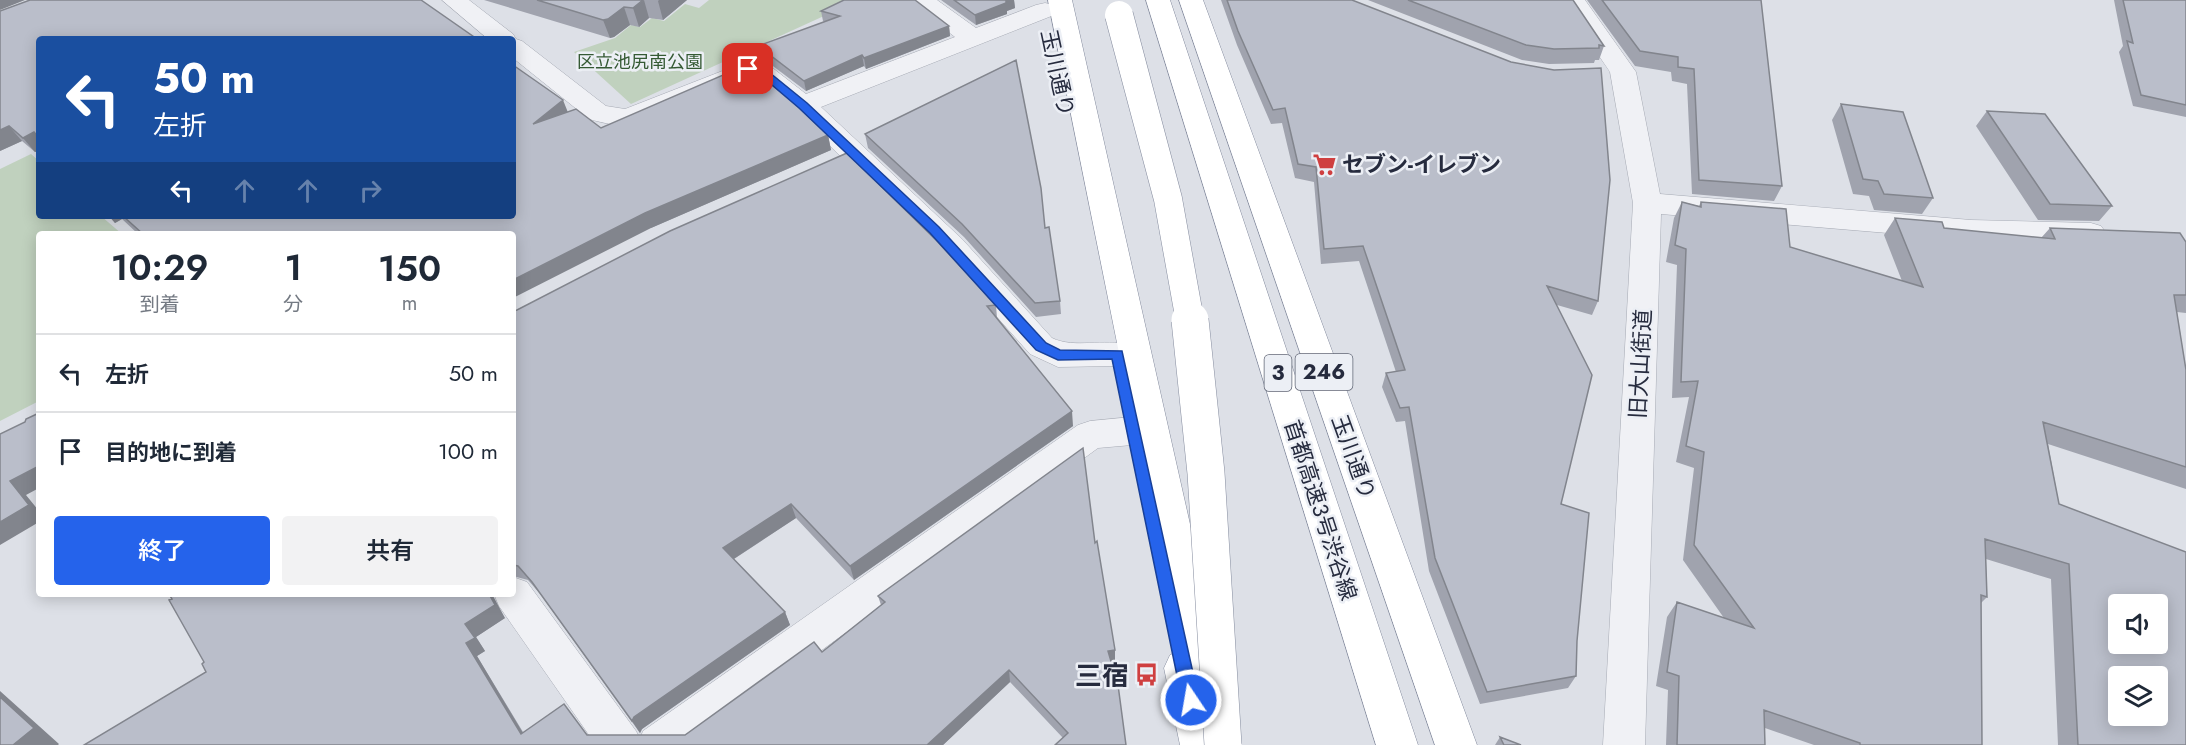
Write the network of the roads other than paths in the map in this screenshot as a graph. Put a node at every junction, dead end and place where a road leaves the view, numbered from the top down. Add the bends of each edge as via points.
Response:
1 (454, 0) edge
2 (921, 0) edge
3 (1116, 0) edge
4 (1158, 0) edge
5 (1191, 0) edge
6 (1573, 0) edge
7 (1049, 3) edge
8 (500, 36) edge
9 (973, 38) junction
10 (516, 48) edge
11 (803, 105) junction
12 (853, 153) junction
13 (822, 167) edge
14 (1647, 203) junction
15 (2118, 234) edge
16 (1118, 354) junction
17 (1132, 431) junction
18 (515, 597) edge
19 (621, 745) edge
20 (658, 745) edge
21 (1201, 745) edge
22 (1221, 745) edge
23 (1397, 745) edge
24 (1456, 745) edge
25 (1624, 745) edge

1 - 8 street
2 - 9 street
3 - 22 highway, bridge via 1174,225 1189,309 1200,403
4 - 23 highway, 首都高速3号渋谷線 / 3
5 - 24 highway, 玉川通り / 246
6 - 14 street, 旧大山街道 via 1607,72
7 - 9 street
7 - 16 highway, 玉川通り
7 - 22 highway
9 - 11 street
10 - 11 street via 598,113 628,118 748,69 761,71
11 - 12 street
12 - 13 street
12 - 16 street via 951,246 1041,346 1058,355
14 - 15 street via 1971,230
14 - 25 street, 旧大山街道
16 - 17 highway, 玉川通り
17 - 20 street via 1090,435
17 - 21 highway, 玉川通り
18 - 19 street

